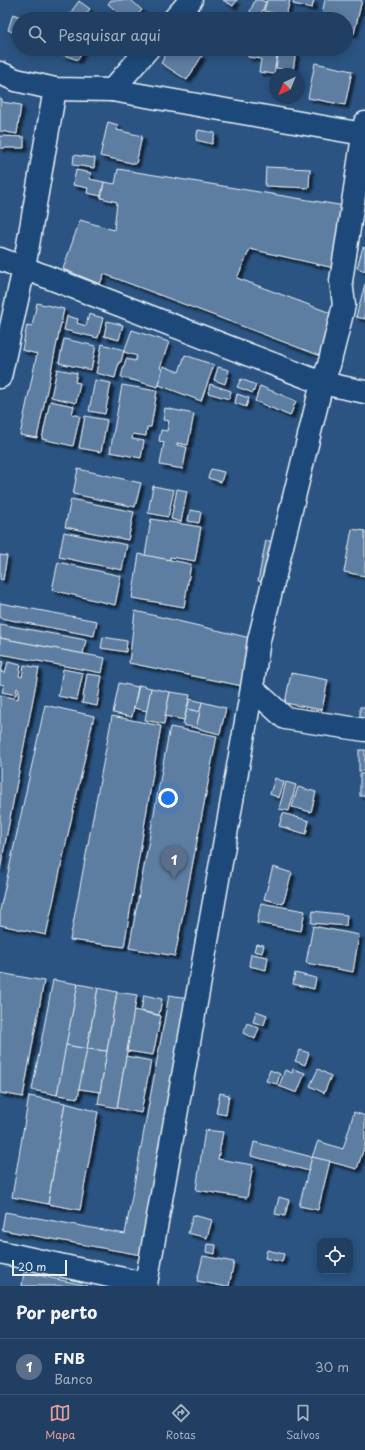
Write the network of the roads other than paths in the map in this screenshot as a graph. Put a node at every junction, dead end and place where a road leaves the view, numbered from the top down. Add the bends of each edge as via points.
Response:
1 (191, 0) edge
2 (180, 12) edge
3 (142, 56) edge
4 (0, 74) edge
5 (55, 89) junction
6 (112, 90) junction
7 (364, 128) edge
8 (0, 259) edge
9 (24, 268) junction
10 (0, 377) edge
11 (322, 383) junction
12 (365, 392) edge
13 (252, 688) junction
14 (365, 730) edge
15 (0, 1252) edge
16 (145, 1285) edge

1 - 2 street
3 - 6 street
4 - 5 street
5 - 6 street
5 - 9 street
6 - 7 street
7 - 11 street via 341,281 344,305
8 - 9 street
9 - 10 street
9 - 11 street
11 - 12 street
11 - 13 street via 260,640
13 - 14 street via 285,718
13 - 16 street
15 - 16 street

